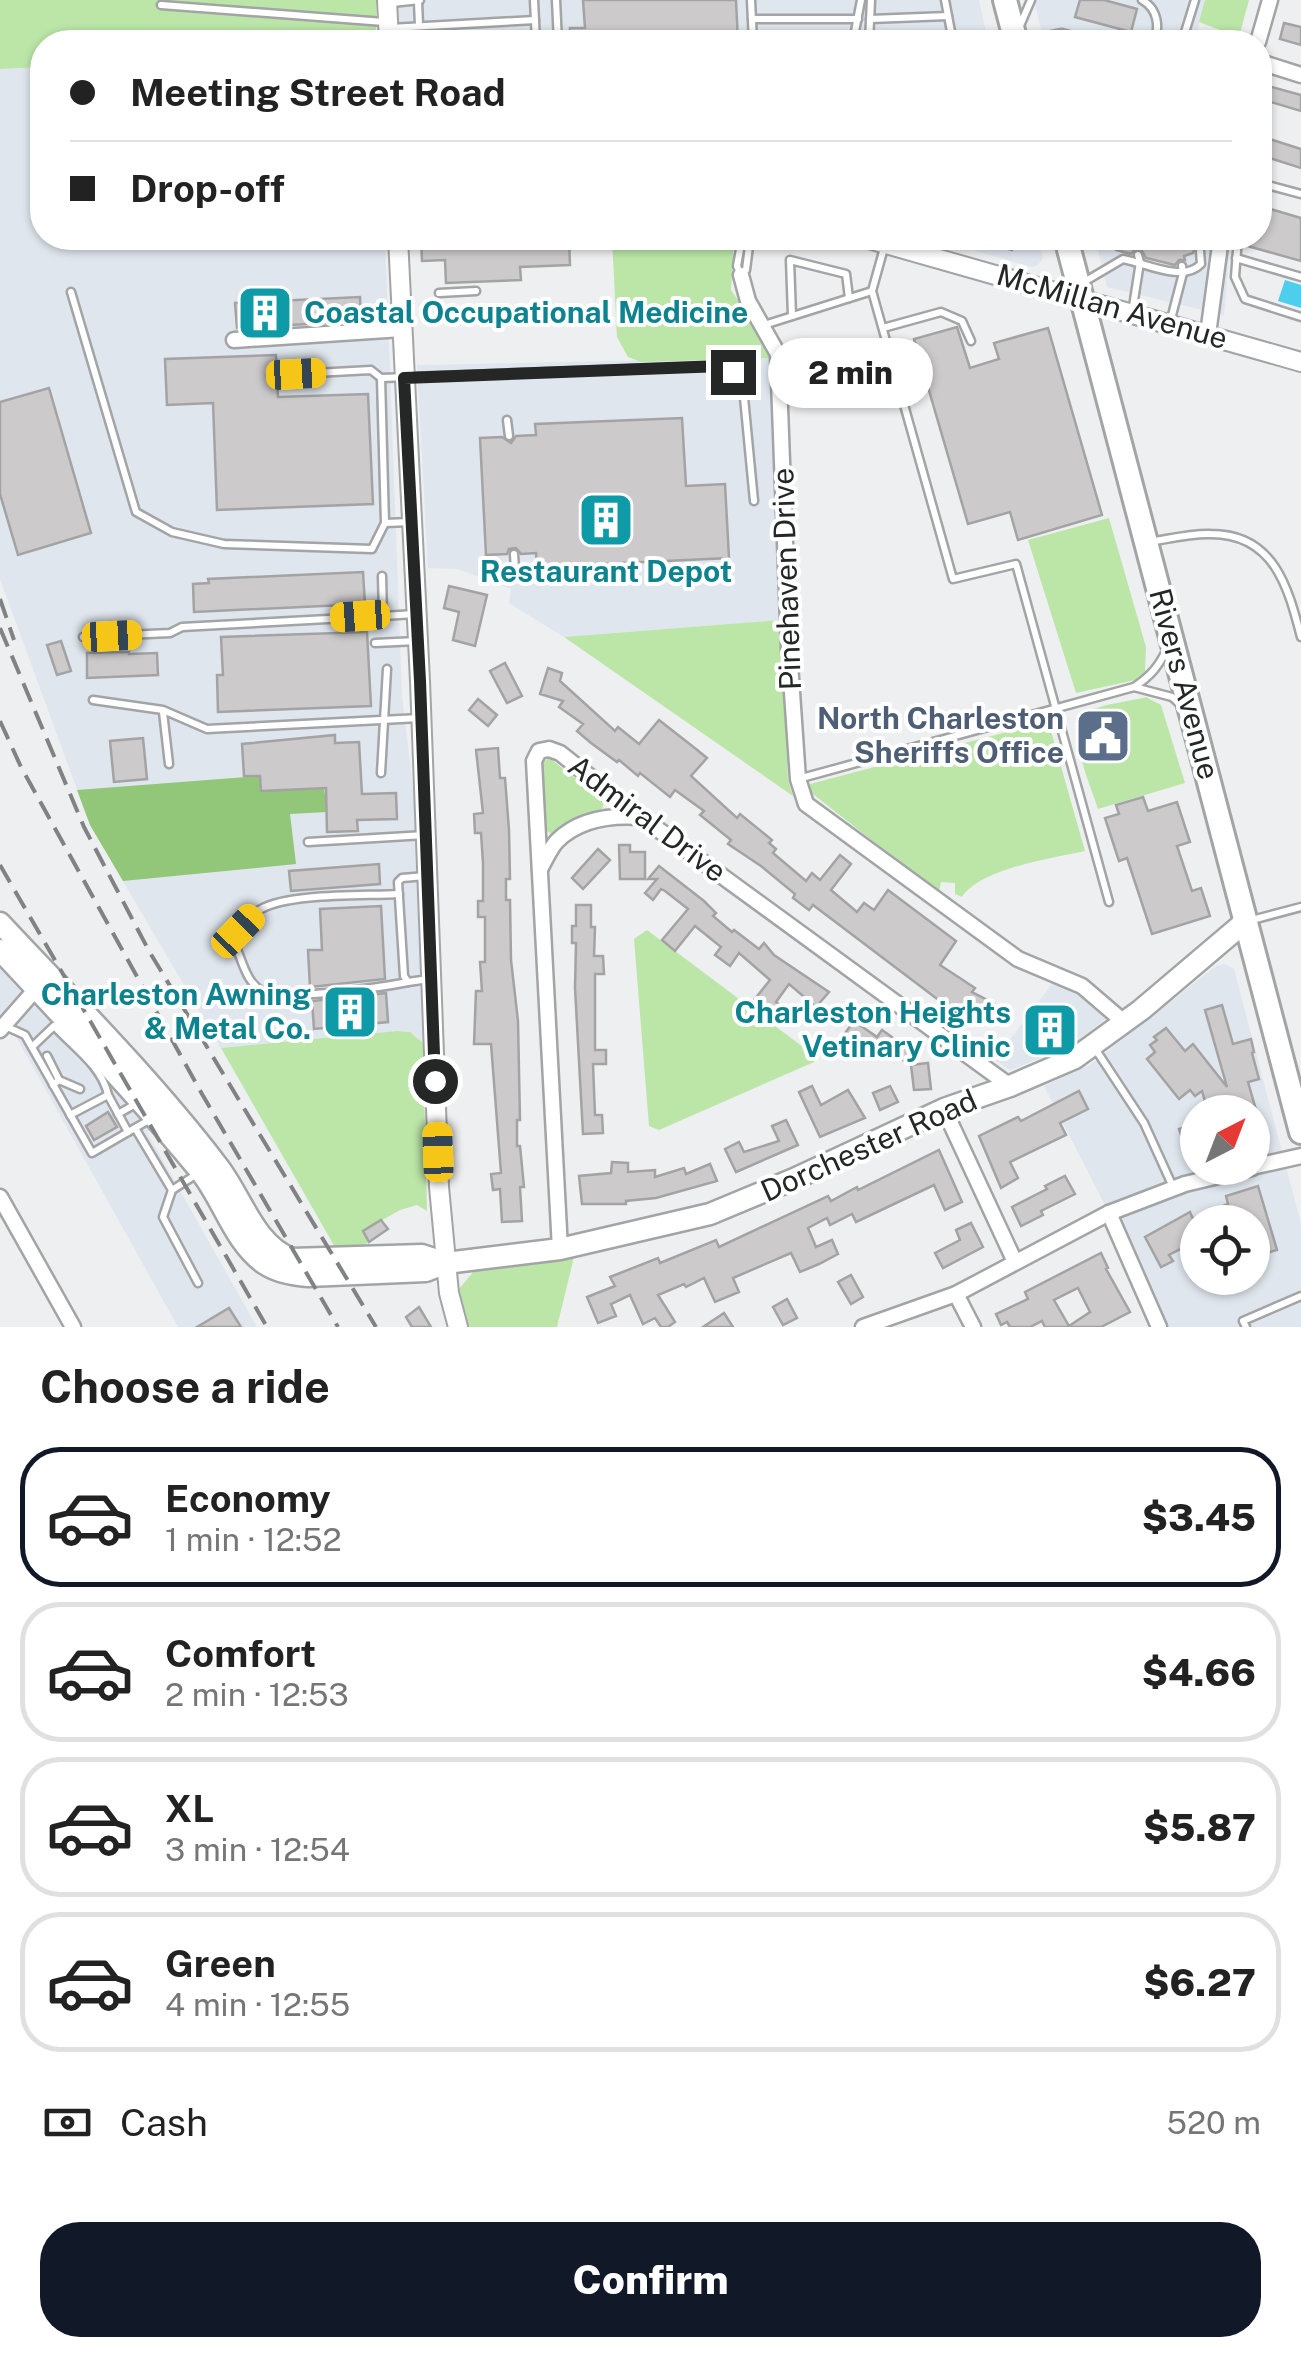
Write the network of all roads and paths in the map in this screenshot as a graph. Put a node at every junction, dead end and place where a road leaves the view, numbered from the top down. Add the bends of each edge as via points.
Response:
1 (534, 0) edge
2 (556, 0) edge
3 (751, 0) edge
4 (861, 0) edge
5 (872, 0) edge
6 (945, 0) edge
7 (1005, 0) edge
8 (1031, 0) edge
9 (1142, 0) edge
10 (1195, 0) edge
11 (1270, 0) edge
12 (419, 1) edge
13 (161, 6) dead end
14 (948, 16) junction
15 (388, 19) edge
16 (752, 19) junction
17 (858, 19) junction
18 (870, 19) junction
19 (535, 20) junction
20 (419, 25) junction
21 (535, 30) edge
22 (557, 30) edge
23 (752, 30) edge
24 (856, 30) edge
25 (870, 30) edge
26 (951, 30) edge
27 (1012, 30) edge
28 (1019, 30) edge
29 (1158, 30) edge
30 (1186, 30) edge
31 (1261, 30) edge
32 (1272, 66) edge
33 (1301, 75) edge
34 (1272, 187) edge
35 (1301, 194) edge
36 (399, 250) edge
37 (740, 250) edge
38 (748, 250) edge
39 (884, 250) edge
40 (943, 250) edge
41 (1069, 250) edge
42 (1219, 250) edge
43 (1237, 250) edge
44 (1200, 251) dead end
45 (1139, 258) junction
46 (1236, 258) junction
47 (1182, 270) junction
48 (741, 275) junction
49 (1301, 277) edge
50 (476, 291) dead end
51 (872, 291) junction
52 (71, 292) dead end
53 (1080, 292) junction
54 (438, 294) dead end
55 (849, 298) junction
56 (1132, 313) junction
57 (792, 316) junction
58 (1301, 317) edge
59 (1170, 323) junction
60 (764, 324) junction
61 (883, 328) junction
62 (402, 329) junction
63 (1208, 334) junction
64 (234, 340) dead end
65 (972, 341) dead end
66 (892, 362) junction
67 (1301, 362) edge
68 (296, 374) dead end
69 (381, 378) junction
70 (404, 378) junction
71 (779, 394) junction
72 (507, 420) dead end
73 (509, 436) dead end
74 (754, 502) dead end
75 (412, 522) junction
76 (385, 523) junction
77 (1147, 542) junction
78 (514, 554) dead end
79 (515, 570) dead end
80 (382, 576) dead end
81 (416, 614) junction
82 (383, 616) junction
83 (83, 637) dead end
84 (1172, 637) junction
85 (1301, 637) edge
86 (418, 642) junction
87 (375, 643) dead end
88 (387, 669) dead end
89 (1134, 687) junction
90 (93, 700) dead end
91 (1055, 709) junction
92 (163, 710) junction
93 (1192, 713) junction
94 (421, 718) junction
95 (383, 720) junction
96 (169, 764) dead end
97 (381, 773) dead end
98 (798, 779) junction
99 (640, 817) junction
100 (426, 835) junction
101 (308, 842) dead end
102 (540, 869) junction
103 (427, 876) junction
104 (398, 894) junction
105 (1108, 902) dead end
106 (1301, 908) edge
107 (1246, 922) junction
108 (0, 923) edge
109 (0, 950) edge
110 (431, 979) junction
111 (42, 981) junction
112 (408, 982) junction
113 (1124, 1022) junction
114 (2, 1028) edge
115 (58, 1029) junction
116 (1092, 1046) junction
117 (32, 1047) junction
118 (47, 1056) dead end
119 (93, 1059) junction
120 (57, 1066) dead end
121 (1293, 1069) edge
122 (69, 1077) dead end
123 (56, 1083) junction
124 (1010, 1086) junction
125 (80, 1089) dead end
126 (108, 1095) junction
127 (147, 1109) junction
128 (944, 1109) junction
129 (118, 1114) junction
130 (70, 1115) junction
131 (1300, 1121) edge
132 (132, 1130) junction
133 (1301, 1156) edge
134 (1270, 1163) edge
135 (200, 1172) junction
136 (1184, 1185) edge
137 (1173, 1188) junction
138 (172, 1190) junction
139 (0, 1198) edge
140 (1108, 1214) junction
141 (560, 1249) junction
142 (1016, 1262) junction
143 (446, 1263) junction
144 (198, 1283) dead end
145 (956, 1294) junction
146 (1301, 1296) edge
147 (1245, 1324) edge
148 (74, 1327) edge
149 (458, 1327) edge
150 (864, 1327) edge
151 (974, 1327) edge
152 (1159, 1327) edge
153 (1232, 1327) edge

1 - 19 lane
2 - 22 lane
3 - 16 lane
4 - 17 lane
5 - 18 lane
6 - 14 lane
7 - 27 main road
8 - 28 lane
9 - 29 lane via 1155,14
10 - 30 lane
11 - 31 street
12 - 15 lane
12 - 20 lane
13 - 15 lane
14 - 18 lane
14 - 26 lane
15 - 20 lane
16 - 17 lane
16 - 23 lane
17 - 24 lane
18 - 25 lane
19 - 20 lane
19 - 21 lane
32 - 33 street
34 - 35 lane
36 - 62 street
37 - 48 lane
38 - 48 lane
39 - 51 lane
40 - 53 street, McMillan Avenue
41 - 53 main road, Rivers Avenue
42 - 63 street
43 - 46 lane
44 - 47 lane via 1197,270
45 - 47 lane
45 - 53 lane via 1121,254
45 - 56 lane
46 - 49 lane
46 - 58 lane via 1234,277 1245,299
47 - 59 lane
48 - 60 street, Pinehaven Drive
50 - 54 lane
51 - 55 lane
51 - 61 lane
52 - 76 lane via 136,512 172,532 224,544 372,549
53 - 56 street, McMillan Avenue
53 - 77 main road, Rivers Avenue
55 - 57 lane
55 - 57 lane via 846,274 790,260
56 - 59 street, McMillan Avenue
57 - 60 lane
59 - 63 street, McMillan Avenue
60 - 71 street, Pinehaven Drive via 778,354
61 - 65 lane via 941,312 962,322
61 - 66 lane
62 - 64 street
62 - 70 street
63 - 67 street, McMillan Avenue
66 - 71 lane
66 - 91 lane via 953,579 1016,564
68 - 69 lane via 371,370
69 - 70 lane
69 - 76 lane
70 - 74 lane via 722,366 743,387
70 - 75 street
71 - 98 street, Pinehaven Drive
72 - 73 lane
75 - 76 lane
75 - 81 street
77 - 84 main road, Rivers Avenue
77 - 85 lane via 1211,534 1258,549 1278,568
78 - 79 lane
80 - 82 lane
81 - 82 lane
81 - 86 street
82 - 83 lane
84 - 89 lane via 1160,665
84 - 93 main road, Rivers Avenue
86 - 87 lane
86 - 94 street
88 - 95 lane
89 - 91 lane
89 - 93 lane via 1172,697
90 - 92 lane
91 - 98 lane
91 - 105 lane
92 - 95 lane via 207,729
92 - 96 lane
93 - 107 main road, Rivers Avenue
94 - 95 lane
94 - 100 street
95 - 97 lane
98 - 113 street via 806,804 822,816 1018,959 1082,986
99 - 102 street via 589,822 556,842
99 - 102 street, Admiral Drive via 560,753 539,751 534,762
99 - 124 street, Admiral Drive
100 - 101 lane
100 - 103 street
102 - 141 street, Admiral Drive
103 - 104 lane via 402,878
103 - 110 street
104 - 112 lane
104 - 112 lane via 284,900 258,910 234,941 246,972 267,994
106 - 107 lane
107 - 113 main road, Dorchester Road
107 - 121 main road, Rivers Avenue
108 - 111 main road, Dorchester Road
109 - 111 main road, Dorchester Road
110 - 112 lane
110 - 143 street
111 - 114 street
111 - 115 main road, Dorchester Road
111 - 119 main road, Dorchester Road
113 - 116 main road, Dorchester Road
114 - 117 lane via 25,1034
115 - 117 lane
115 - 119 main road, Dorchester Road
115 - 119 lane via 68,1046
116 - 124 main road, Dorchester Road
116 - 137 lane via 1144,1123
117 - 123 lane
118 - 123 lane
119 - 126 lane
119 - 127 main road, Dorchester Road
119 - 143 main road, Dorchester Road via 220,1167 274,1252 292,1259 422,1255
120 - 123 lane
121 - 131 main road, Rivers Avenue
122 - 123 lane
123 - 125 lane
123 - 130 lane
124 - 128 main road, Dorchester Road
126 - 129 lane
126 - 130 lane
127 - 129 lane
127 - 132 lane
127 - 135 main road, Dorchester Road
128 - 141 main road, Dorchester Road via 710,1214
128 - 142 street
129 - 132 lane
130 - 132 lane via 92,1153
132 - 138 lane
133 - 134 street
135 - 138 lane
135 - 143 main road, Dorchester Road via 247,1246 266,1264 293,1275 426,1271
136 - 137 street
137 - 140 street
138 - 144 lane via 163,1217
139 - 148 street
140 - 142 street
140 - 152 street
141 - 143 main road, Dorchester Road
142 - 145 street
143 - 149 street
145 - 150 street
145 - 151 street
146 - 147 lane
147 - 153 lane

